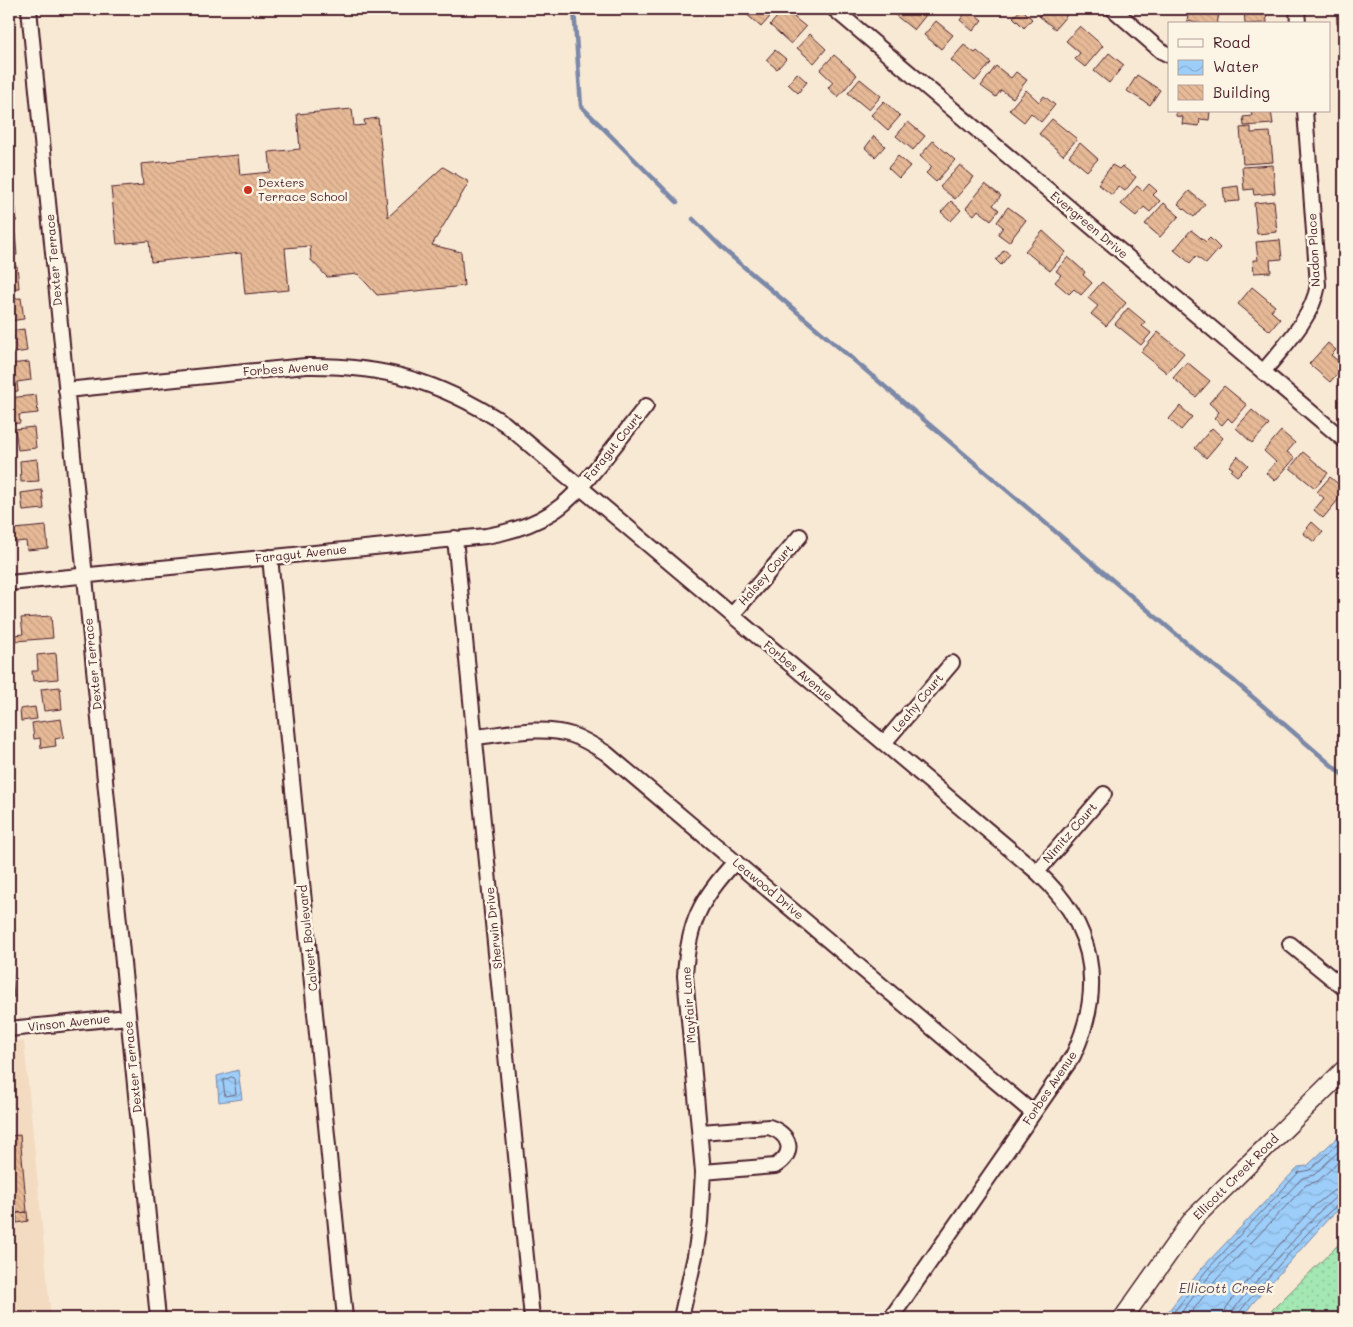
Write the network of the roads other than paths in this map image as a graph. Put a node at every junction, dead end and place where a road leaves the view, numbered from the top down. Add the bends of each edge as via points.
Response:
1 (29, 9) edge
2 (834, 9) edge
3 (1113, 9) edge
4 (1297, 9) edge
5 (1298, 22) edge
6 (1168, 54) edge
7 (1305, 112) edge
8 (1263, 372) junction
9 (66, 390) junction
10 (646, 406) dead end
11 (1344, 440) edge
12 (580, 488) junction
13 (800, 536) dead end
14 (455, 538) junction
15 (270, 557) junction
16 (84, 576) junction
17 (9, 584) edge
18 (732, 615) junction
19 (952, 663) dead end
20 (475, 737) junction
21 (884, 743) junction
22 (1104, 794) dead end
23 (735, 862) junction
24 (1037, 872) junction
25 (1290, 944) dead end
26 (1344, 988) edge
27 (128, 1017) junction
28 (9, 1029) edge
29 (1344, 1070) edge
30 (1033, 1113) junction
31 (700, 1132) junction
32 (703, 1172) junction
33 (158, 1318) edge
34 (345, 1318) edge
35 (532, 1318) edge
36 (681, 1318) edge
37 (891, 1318) edge
38 (1123, 1318) edge

1 - 9 street, Dexter Terrace
2 - 8 street, Evergreen Drive
3 - 6 street
4 - 5 street
7 - 8 street, Nadon Place via 1318,285 1308,314
8 - 11 street, Evergreen Drive
9 - 12 street, Forbes Avenue via 306,366 362,368 400,375 430,384 474,404 504,423
9 - 16 street, Dexter Terrace
10 - 12 street, Faragut Court
12 - 14 street, Faragut Avenue via 566,503 534,523 508,532
12 - 18 street, Forbes Avenue
13 - 18 street, Halsey Court
14 - 15 street, Faragut Avenue
14 - 20 street, Sherwin Drive
15 - 16 street, Faragut Avenue
15 - 34 street, Calvert Boulevard
16 - 17 street, Faragut Avenue
16 - 27 street, Dexter Terrace
18 - 21 street, Forbes Avenue
19 - 21 street, Leahy Court
20 - 23 street, Leawood Drive via 532,730 571,734 589,742
20 - 35 street, Sherwin Drive
21 - 24 street, Forbes Avenue
22 - 24 street, Nimitz Court
23 - 30 street, Leawood Drive
23 - 31 street, Mayfair Lane via 703,902 691,929 686,952 685,976
24 - 30 street, Forbes Avenue via 1063,898 1084,939 1091,999 1082,1038 1073,1056
25 - 26 street
27 - 28 street, Vinson Avenue
27 - 33 street, Dexter Terrace
29 - 38 street, Ellicott Creek Road via 1192,1219
30 - 37 street, Forbes Avenue
31 - 32 street, Mayfair Lane
31 - 32 street via 769,1127 779,1130 789,1144 782,1162 775,1166
32 - 36 street, Mayfair Lane via 695,1256

